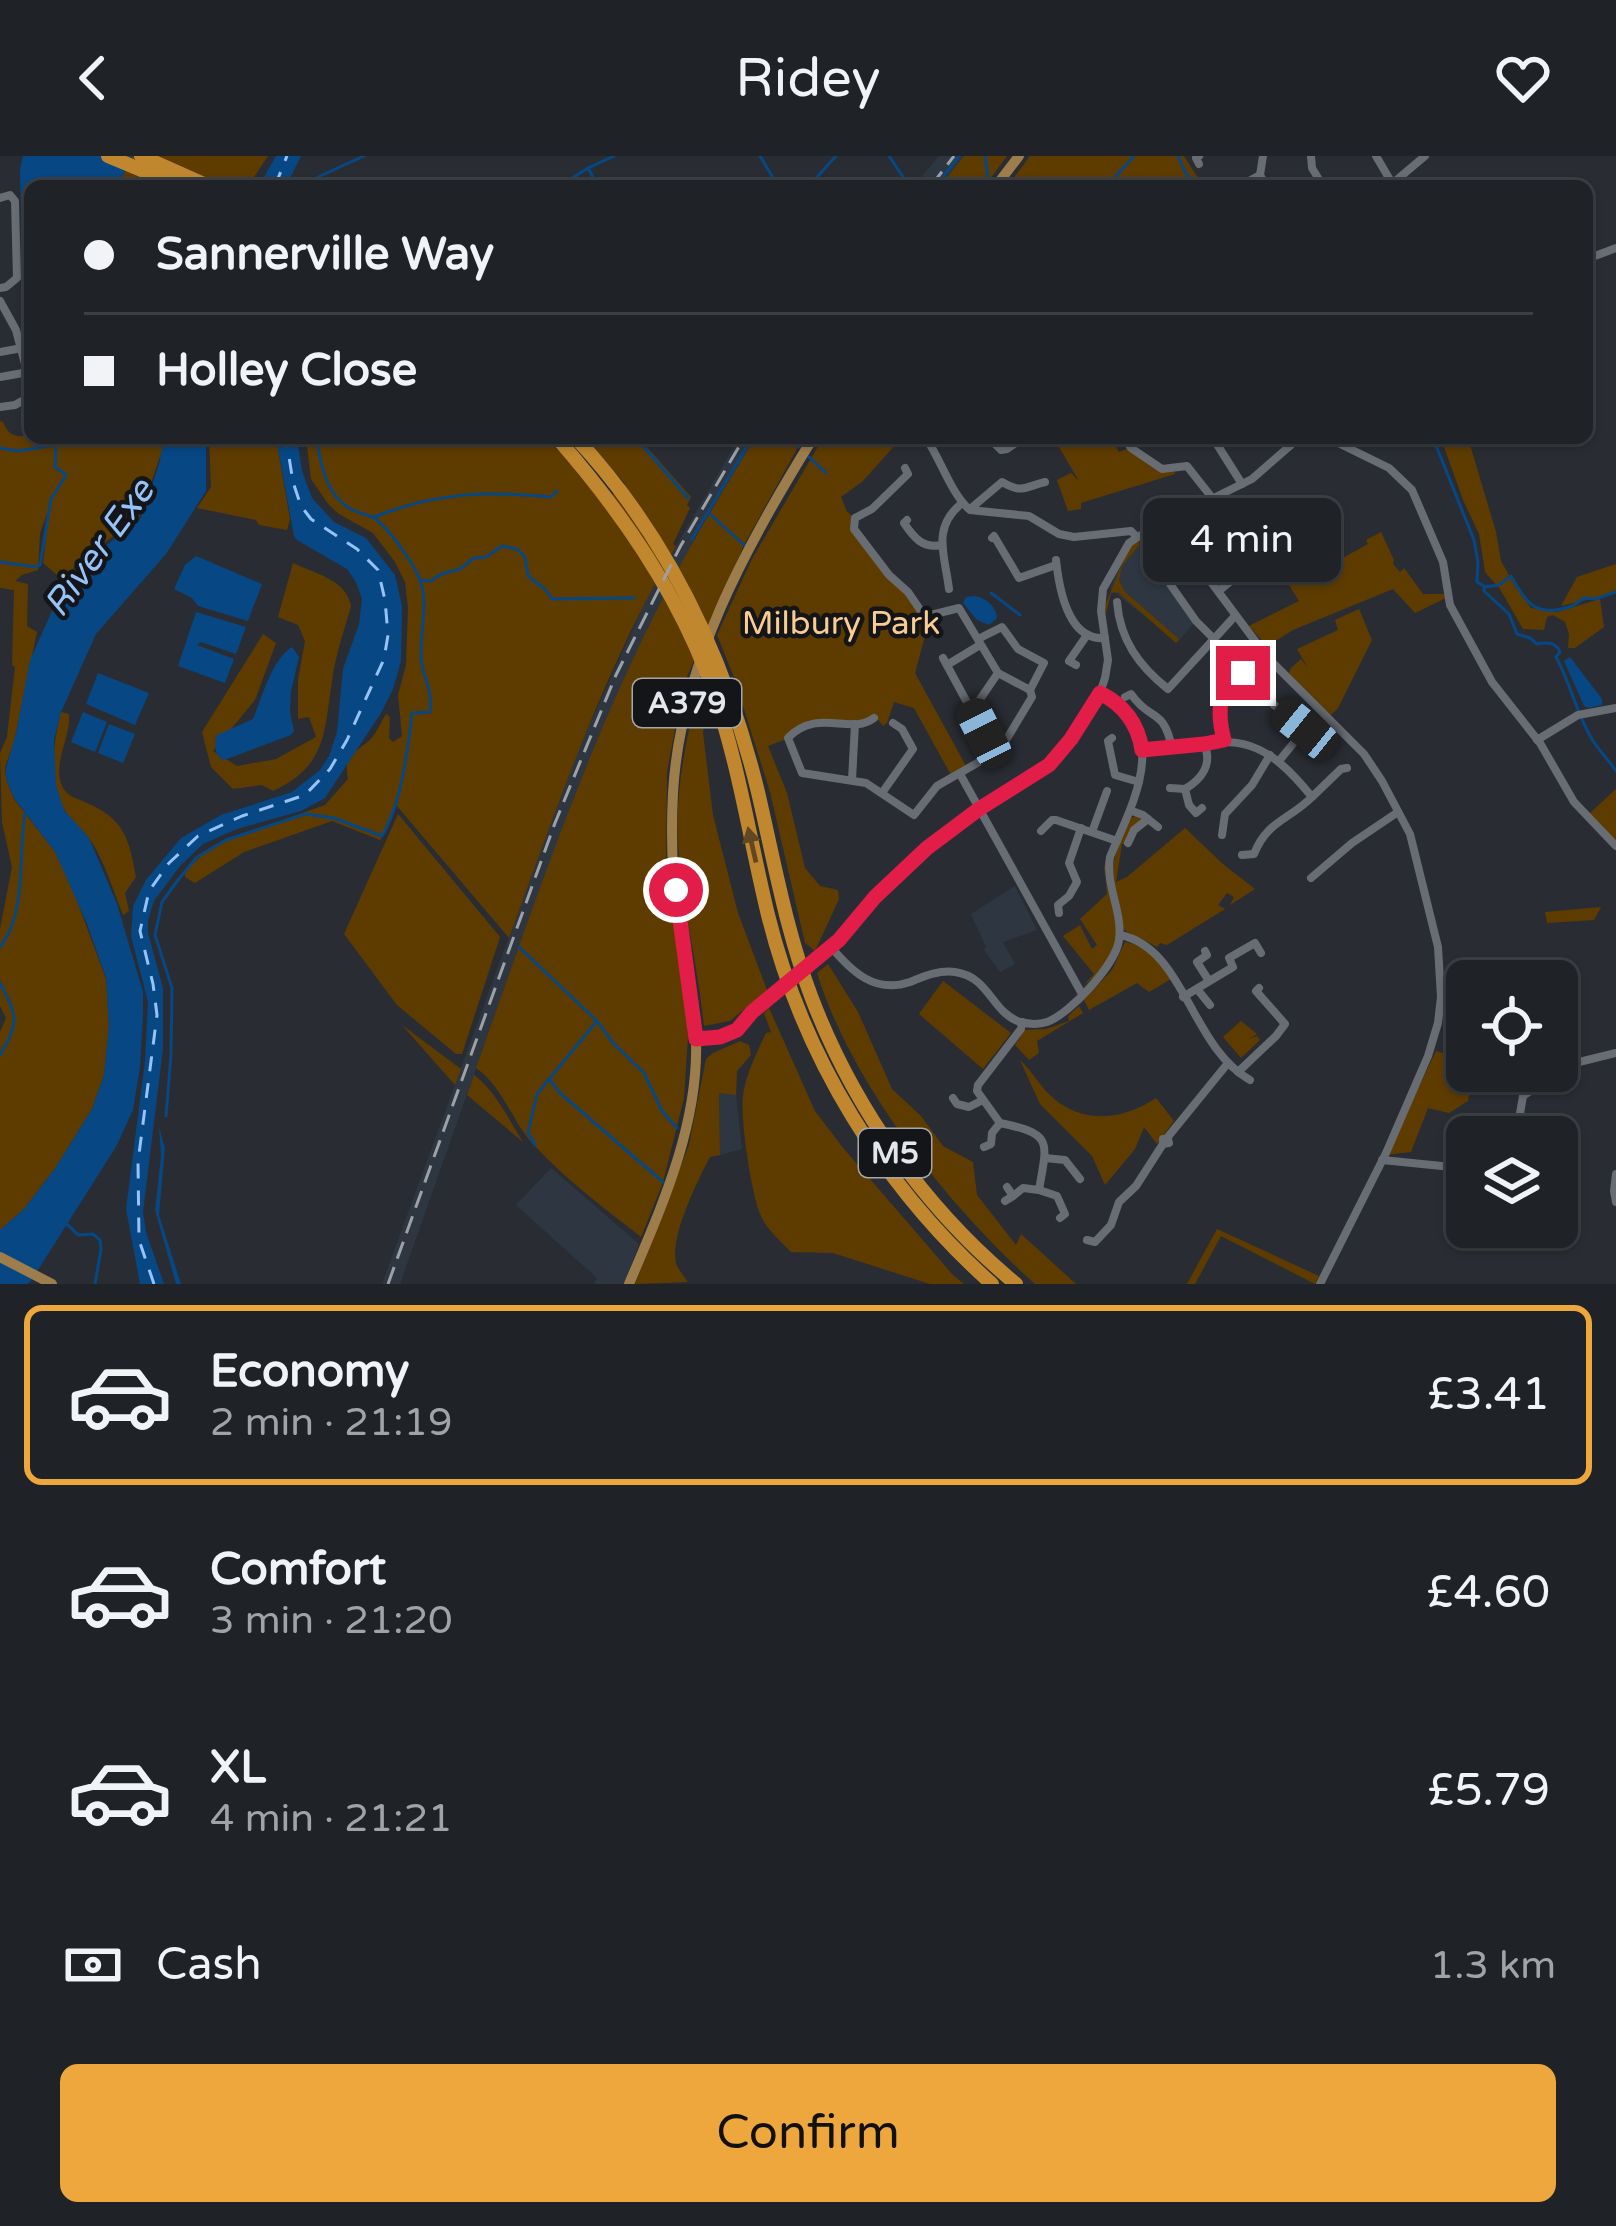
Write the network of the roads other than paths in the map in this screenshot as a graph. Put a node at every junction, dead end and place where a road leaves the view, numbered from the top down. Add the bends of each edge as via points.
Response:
1 (108, 156) edge
2 (141, 156) edge
3 (1263, 156) edge
4 (1425, 156) edge
5 (1261, 175) junction
6 (166, 180) edge
7 (195, 180) edge
8 (1251, 180) edge
9 (1263, 180) edge
10 (1399, 180) edge
11 (0, 197) edge
12 (0, 288) edge
13 (0, 301) edge
14 (22, 348) junction
15 (0, 352) edge
16 (24, 360) edge
17 (19, 406) dead end
18 (0, 407) edge
19 (563, 444) edge
20 (580, 444) edge
21 (810, 444) edge
22 (930, 444) edge
23 (940, 444) edge
24 (1128, 444) edge
25 (1218, 444) edge
26 (1293, 444) edge
27 (1341, 444) edge
28 (934, 450) junction
29 (909, 473) dead end
30 (1045, 482) dead end
31 (1242, 484) junction
32 (614, 494) junction
33 (1213, 499) junction
34 (966, 506) junction
35 (904, 523) dead end
36 (1167, 523) junction
37 (994, 536) dead end
38 (1137, 537) junction
39 (942, 544) junction
40 (1219, 552) dead end
41 (1170, 584) dead end
42 (950, 589) dead end
43 (1219, 591) junction
44 (1117, 602) dead end
45 (1235, 616) junction
46 (1088, 635) junction
47 (1105, 638) junction
48 (1214, 639) junction
49 (979, 642) junction
50 (1076, 665) dead end
51 (1245, 672) dead end
52 (998, 673) junction
53 (1030, 690) junction
54 (1100, 693) junction
55 (1130, 695) dead end
56 (1616, 708) edge
57 (972, 711) junction
58 (1262, 717) dead end
59 (874, 718) dead end
60 (893, 723) dead end
61 (855, 724) junction
62 (1305, 729) junction
63 (1098, 735) dead end
64 (1224, 740) junction
65 (1537, 740) junction
66 (1321, 741) dead end
67 (1204, 744) junction
68 (1172, 748) junction
69 (1142, 750) junction
70 (995, 754) junction
71 (1274, 758) junction
72 (1341, 767) dead end
73 (960, 774) junction
74 (852, 780) junction
75 (1139, 782) junction
76 (1170, 788) dead end
77 (1185, 790) junction
78 (882, 793) junction
79 (1103, 796) dead end
80 (1312, 797) junction
81 (979, 809) junction
82 (1132, 811) junction
83 (1398, 812) junction
84 (1196, 814) dead end
85 (1148, 819) junction
86 (1158, 827) dead end
87 (1082, 828) junction
88 (1220, 828) dead end
89 (1041, 832) dead end
90 (1092, 832) junction
91 (1122, 842) junction
92 (1616, 847) edge
93 (1242, 855) dead end
94 (1077, 878) junction
95 (1311, 878) dead end
96 (1089, 879) dead end
97 (1055, 907) dead end
98 (1120, 935) junction
99 (831, 946) junction
100 (1205, 951) dead end
101 (1262, 952) dead end
102 (1209, 981) junction
103 (1259, 988) dead end
104 (1197, 989) junction
105 (1082, 994) junction
106 (803, 997) junction
107 (1183, 997) junction
108 (1210, 1005) dead end
109 (1022, 1022) junction
110 (696, 1039) junction
111 (1616, 1053) edge
112 (1228, 1063) junction
113 (1238, 1072) junction
114 (1250, 1080) dead end
115 (983, 1100) junction
116 (954, 1103) dead end
117 (1519, 1116) edge
118 (1000, 1123) junction
119 (990, 1145) dead end
120 (1045, 1158) junction
121 (1382, 1160) junction
122 (1446, 1166) edge
123 (1616, 1174) edge
124 (1074, 1176) dead end
125 (1040, 1190) junction
126 (1008, 1195) dead end
127 (1616, 1202) edge
128 (1065, 1214) dead end
129 (1093, 1244) dead end
130 (0, 1257) edge
131 (47, 1282) edge
132 (629, 1284) edge
133 (992, 1284) edge
134 (1016, 1284) edge
135 (1320, 1284) edge

1 - 6 highway
2 - 7 highway
3 - 5 street
4 - 10 street
5 - 8 street
5 - 9 street
11 - 12 street via 15,201 18,262 17,278
13 - 14 street
14 - 15 street
14 - 16 street
17 - 18 street
19 - 32 highway, M5
20 - 32 highway, M5
21 - 110 main road, A379 via 718,618 678,747 673,851
22 - 28 street
23 - 28 street
24 - 33 street via 1162,469 1187,466
25 - 31 street
26 - 31 street
27 - 65 street via 1412,490 1443,562 1450,605 1492,682
28 - 34 street
29 - 49 street via 854,526 927,616 959,608
30 - 34 street via 1025,490 1002,482
31 - 33 street
32 - 106 highway, M5 via 657,545 716,657
33 - 36 street
34 - 38 street via 1029,516 1074,537
34 - 39 street via 948,515
35 - 39 street via 920,543
36 - 38 street
36 - 43 street
37 - 46 street via 1021,583 1056,562 1064,605
38 - 47 street via 1103,589
39 - 42 street
40 - 43 street via 1233,575
41 - 48 street
43 - 45 street
44 - 48 street via 1127,645 1168,689
45 - 48 street
45 - 83 street via 1364,754
46 - 47 street
46 - 50 street via 1069,661
47 - 54 street
49 - 52 street
49 - 53 street via 1002,627 1018,650 1044,663
49 - 57 street via 945,661
51 - 64 street via 1219,704
52 - 53 street
52 - 57 street
53 - 70 street
54 - 69 street via 1134,723
54 - 81 street via 1049,765
55 - 68 street via 1160,718
56 - 65 street via 1581,715
57 - 70 street
58 - 62 street via 1272,700
59 - 61 street
60 - 78 street via 913,748
61 - 74 street
61 - 74 street via 818,722 788,738 802,773
62 - 66 street
62 - 71 street
63 - 75 street via 1110,740 1115,775
64 - 67 street
64 - 71 street
65 - 92 street via 1574,802
67 - 68 street
67 - 77 street via 1204,774
68 - 69 street
69 - 75 street
70 - 73 street
71 - 80 street
71 - 88 street
72 - 80 street
73 - 78 street via 938,785 914,815
73 - 81 street
74 - 78 street
75 - 82 street
76 - 77 street
77 - 84 street
79 - 90 street
80 - 93 street via 1268,829 1255,859
81 - 99 street via 927,848
81 - 105 street
82 - 85 street
82 - 91 street
83 - 95 street
83 - 121 street via 1438,946 1441,997 1428,1055
85 - 86 street
85 - 91 street
87 - 89 street via 1051,818
87 - 90 street
87 - 94 street via 1069,863
90 - 91 street
91 - 98 street via 1108,873
94 - 96 street
94 - 97 street
98 - 105 street via 1114,958
98 - 107 street via 1156,953
99 - 109 street via 875,984 958,972
99 - 110 street via 737,1030
100 - 102 street via 1197,962
101 - 102 street via 1256,943
102 - 104 street
103 - 113 street via 1285,1024
104 - 107 street
104 - 108 street
105 - 109 street via 1045,1023
106 - 133 highway, M5 via 822,1061 877,1154
106 - 134 highway, M5 via 888,1144 939,1209
107 - 112 street
109 - 115 street via 978,1085
110 - 132 main road, A379 via 683,1142
111 - 117 street via 1571,1064 1522,1096
112 - 113 street
112 - 129 street
113 - 114 street
115 - 116 street
115 - 118 street
118 - 119 street
118 - 120 street via 1039,1135
120 - 124 street via 1065,1160
120 - 125 street
121 - 122 street
121 - 135 street
123 - 127 street
125 - 126 street
125 - 128 street via 1057,1196
130 - 131 main road

